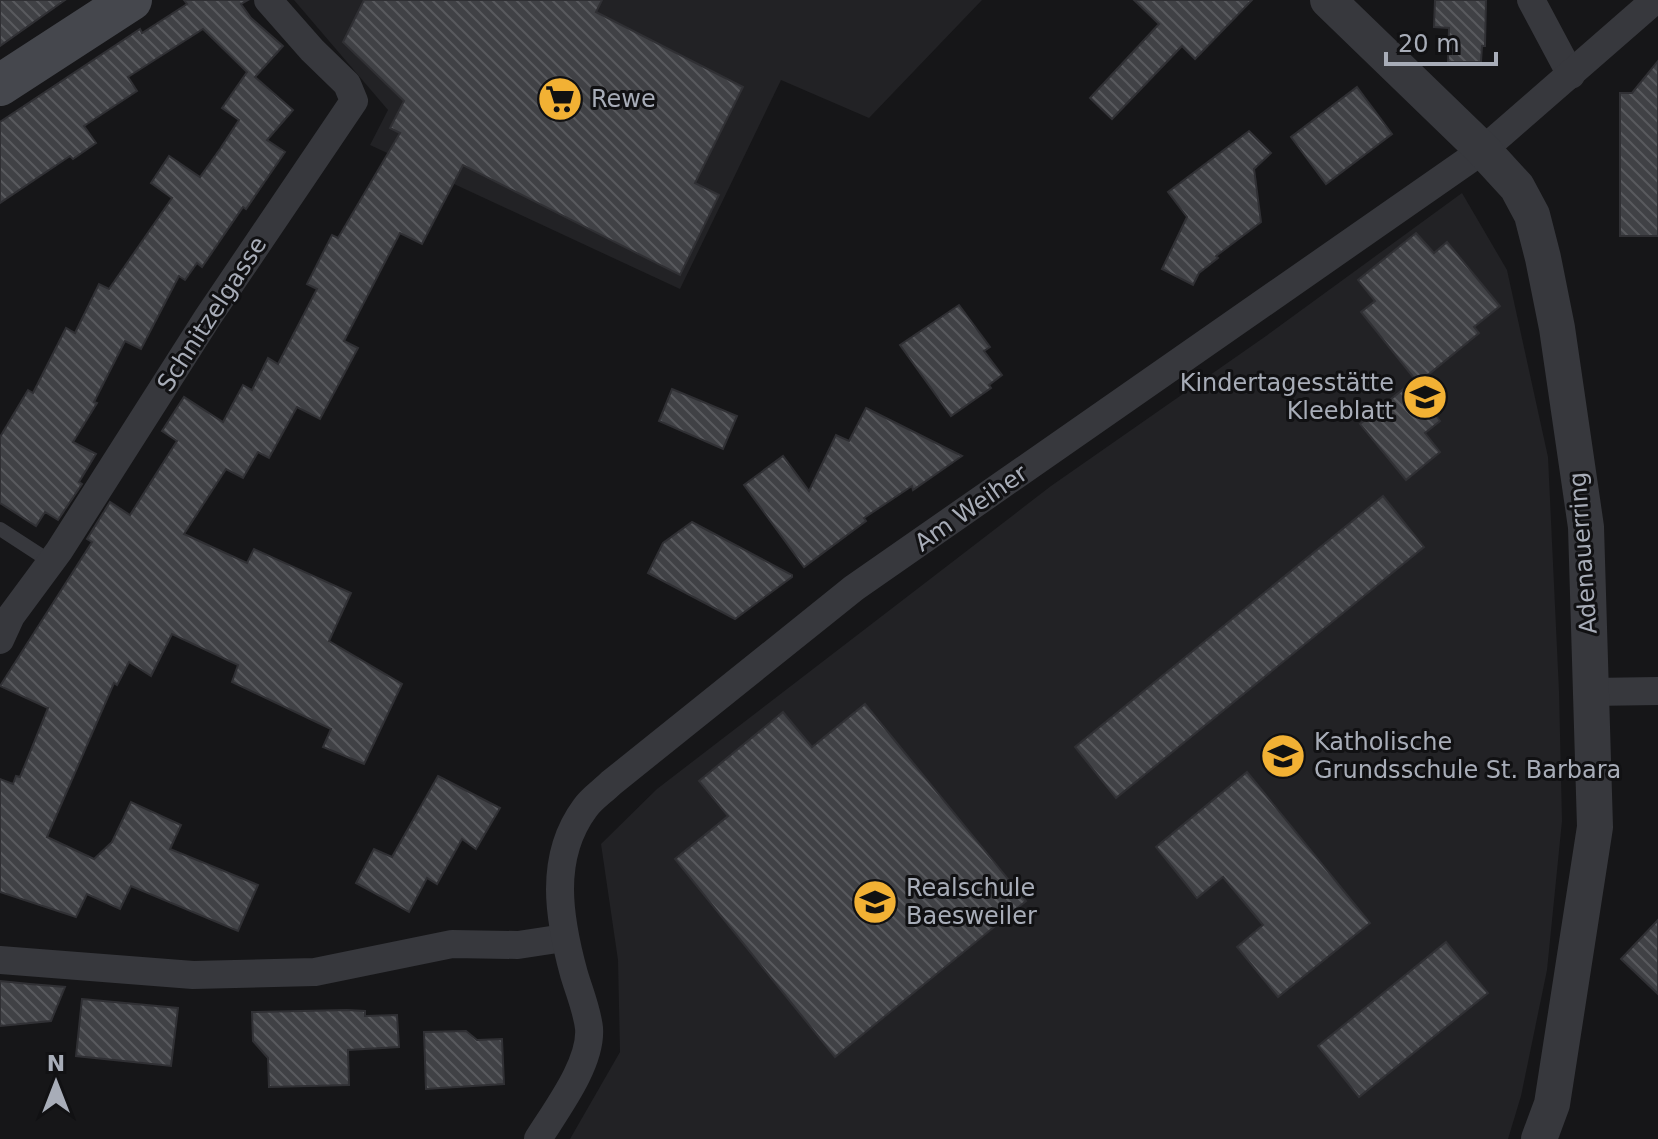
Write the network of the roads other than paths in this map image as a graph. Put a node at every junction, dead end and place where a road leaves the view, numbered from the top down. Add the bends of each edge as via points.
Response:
1 (131, 0) edge
2 (268, 0) edge
3 (1328, 0) edge
4 (1531, 0) edge
5 (1655, 0) edge
6 (1571, 75) junction
7 (0, 85) edge
8 (1483, 150) junction
9 (0, 529) edge
10 (51, 562) junction
11 (0, 640) edge
12 (1658, 691) edge
13 (1591, 692) junction
14 (564, 938) junction
15 (0, 960) edge
16 (538, 1139) edge
17 (1539, 1139) edge

1 - 7 main road
2 - 10 street, Schnitzelgasse via 347,84 354,101
3 - 8 street, Adenauerring
4 - 6 street
5 - 6 street, Am Weiher
6 - 8 street, Am Weiher
8 - 13 street, Adenauerring via 1517,187 1532,215 1557,328 1586,527
8 - 14 street, Am Weiher via 854,588 611,783 586,806 563,853 559,891
9 - 10 lane
10 - 11 street, Schnitzelgasse
12 - 13 street
13 - 17 street, Adenauerring via 1595,827 1552,1104
14 - 15 street via 518,945 452,944 315,972 193,975
14 - 16 street, Am Weiher via 589,1030 582,1064

